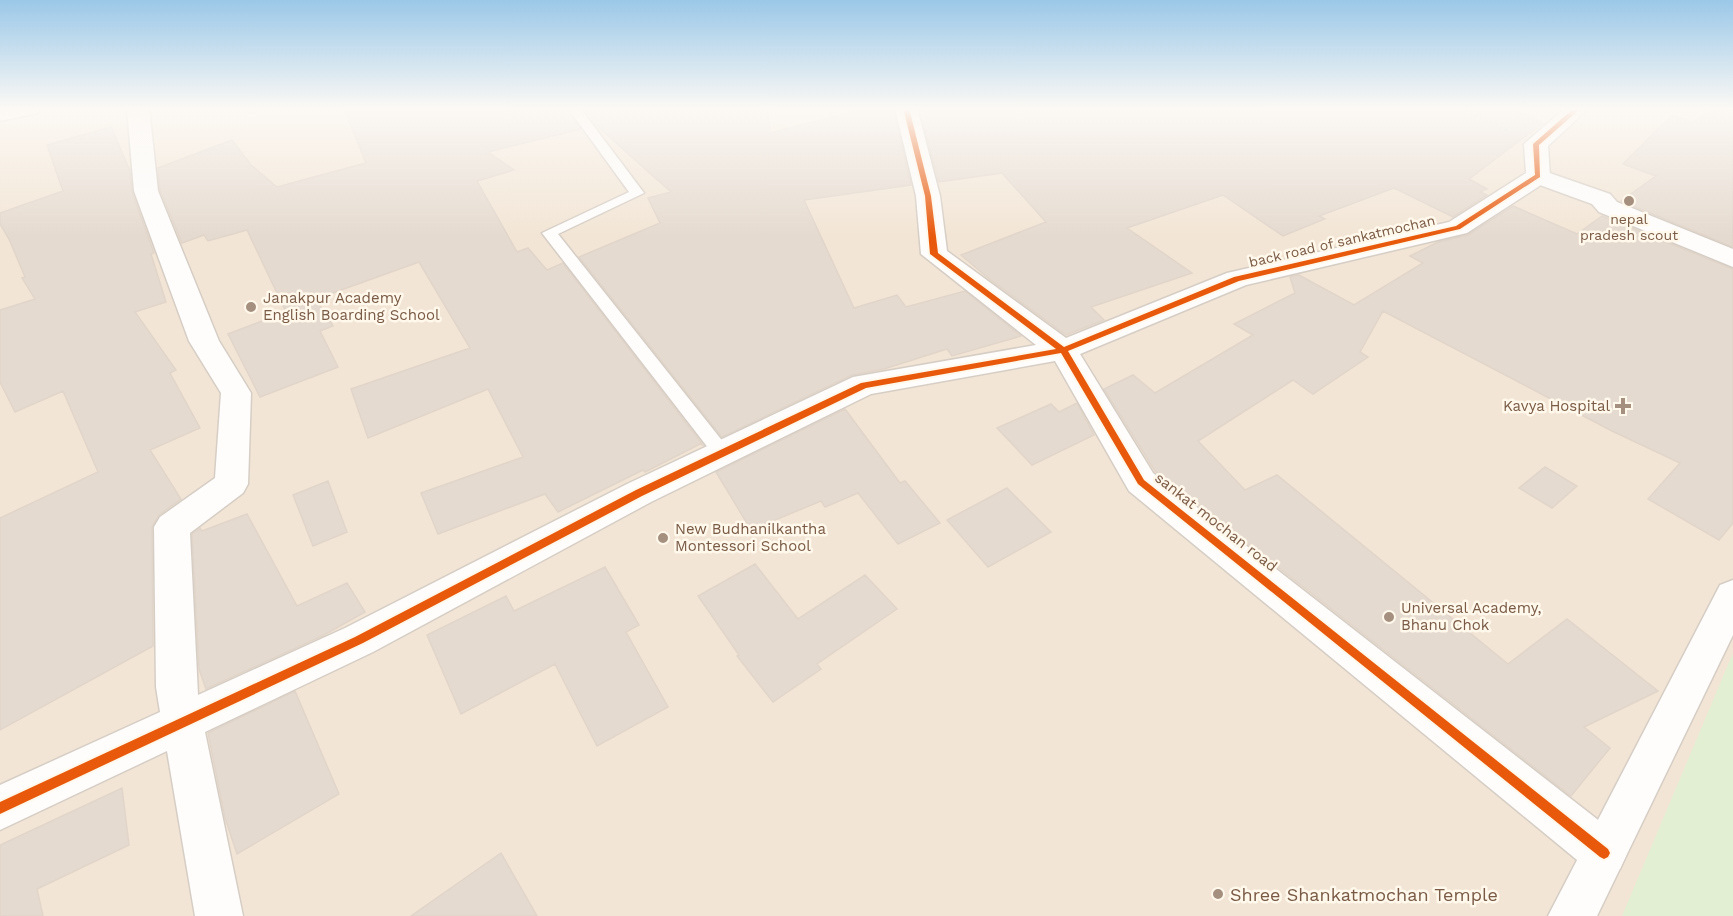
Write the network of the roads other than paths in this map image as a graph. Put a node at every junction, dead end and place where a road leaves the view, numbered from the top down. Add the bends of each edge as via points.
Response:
1 (142, 151) edge
2 (606, 151) edge
3 (917, 151) edge
4 (1536, 151) edge
5 (1538, 176) junction
6 (1733, 259) edge
7 (1063, 350) junction
8 (722, 453) junction
9 (1733, 596) edge
10 (182, 725) junction
11 (0, 808) edge
12 (1604, 853) junction
13 (219, 916) edge
14 (1572, 916) edge

1 - 10 street via 146,191 204,342 236,393 231,484 172,527 176,687
2 - 8 lane via 637,193 549,233
3 - 7 street, sankat mochan road via 928,196 934,254
4 - 5 street
5 - 6 street via 1601,199 1608,207
5 - 7 street, back road of sankatmochan via 1458,228 1237,279
7 - 8 street, back road of sankatmochan via 864,385
7 - 12 street, sankat mochan road via 1142,482
8 - 10 street, back road of sankatmochan via 359,640
9 - 12 street
10 - 11 street, back road of sankatmochan
10 - 13 street
12 - 14 street

